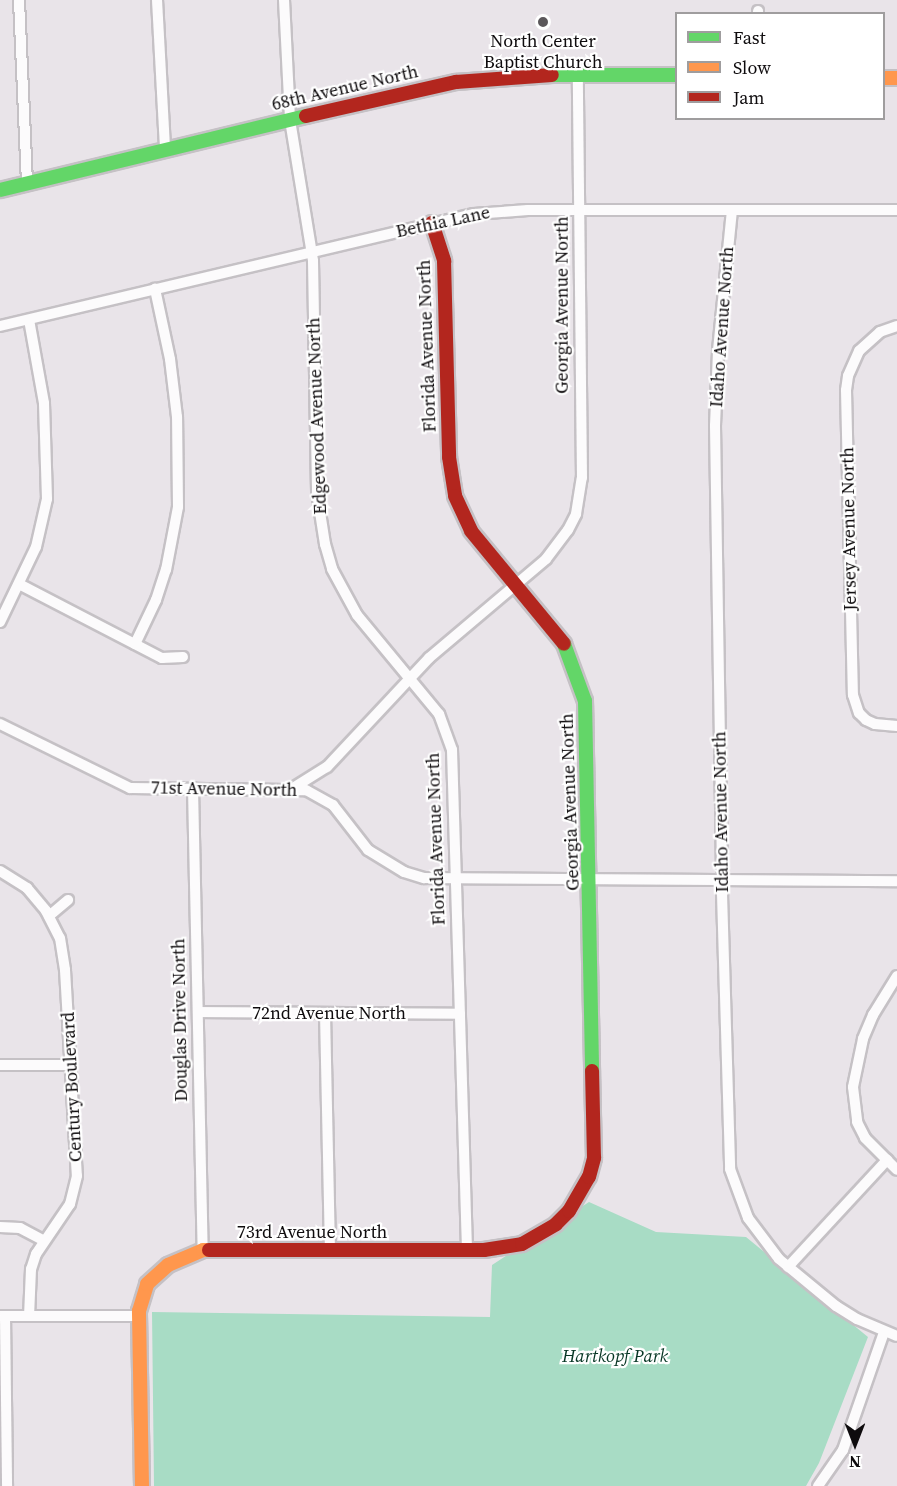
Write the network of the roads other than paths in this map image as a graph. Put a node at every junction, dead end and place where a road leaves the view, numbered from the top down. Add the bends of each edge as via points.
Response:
1 (19, 0) edge
2 (157, 0) edge
3 (284, 0) edge
4 (578, 75) junction
5 (675, 75) edge
6 (290, 120) junction
7 (165, 150) junction
8 (27, 183) junction
9 (0, 190) edge
10 (579, 210) junction
11 (732, 210) junction
12 (897, 210) edge
13 (432, 223) junction
14 (312, 252) junction
15 (155, 289) junction
16 (29, 320) junction
17 (0, 326) edge
18 (897, 326) edge
19 (518, 583) junction
20 (19, 584) junction
21 (0, 622) edge
22 (135, 644) junction
23 (183, 657) dead end
24 (410, 678) junction
25 (0, 724) edge
26 (897, 726) edge
27 (194, 788) junction
28 (291, 789) junction
29 (0, 871) edge
30 (457, 880) junction
31 (590, 880) junction
32 (722, 880) junction
33 (897, 881) edge
34 (68, 900) dead end
35 (49, 916) junction
36 (897, 976) edge
37 (198, 1012) junction
38 (325, 1013) junction
39 (460, 1014) junction
40 (0, 1065) edge
41 (70, 1065) junction
42 (595, 1138) joint
43 (887, 1160) junction
44 (897, 1170) edge
45 (0, 1227) edge
46 (43, 1240) junction
47 (203, 1250) junction
48 (330, 1250) junction
49 (467, 1250) junction
50 (788, 1267) junction
51 (3, 1316) edge
52 (29, 1316) junction
53 (140, 1316) junction
54 (884, 1332) junction
55 (897, 1336) edge
56 (7, 1486) edge
57 (142, 1486) edge
58 (818, 1486) edge

1 - 8 street
2 - 7 street
3 - 6 street, Edgewood Avenue North
4 - 5 street, 68th Avenue North
4 - 6 street, 68th Avenue North via 456,82
4 - 10 street, Georgia Avenue North
6 - 7 street, 68th Avenue North
6 - 14 street, Edgewood Avenue North
7 - 8 street, 68th Avenue North
8 - 9 street, 68th Avenue North
10 - 11 street, Bethia Lane
10 - 13 street, Bethia Lane via 501,211
10 - 19 street, Georgia Avenue North via 580,496 576,514 558,545
11 - 12 street, Bethia Lane
11 - 32 street, Idaho Avenue North via 715,426
13 - 14 street, Bethia Lane
13 - 19 street, Florida Avenue North via 444,261 449,457 455,496 471,531
14 - 15 street, Bethia Lane
14 - 24 street, Edgewood Avenue North via 317,493 325,544 332,569 357,615
15 - 16 street, Bethia Lane
15 - 22 street via 177,417 178,507 166,570
16 - 17 street, Bethia Lane
16 - 20 street via 44,403 47,499 36,547
18 - 26 street, Jersey Avenue North via 880,332 859,351 846,390 853,694 859,713 866,720
19 - 24 street
19 - 31 street, Georgia Avenue North via 560,636 572,657 582,690 587,724
20 - 21 street
20 - 22 street
22 - 23 street via 162,658
24 - 28 street via 327,767
24 - 30 street, Florida Avenue North via 439,714 452,750
25 - 27 street, 71st Avenue North via 130,788
27 - 28 street, 71st Avenue North
27 - 37 street, Douglas Drive North
28 - 30 street, 71st Avenue North via 306,790 333,805 354,835 385,863 424,878
29 - 35 street, Century Boulevard via 27,888
30 - 31 street, 71st Avenue North
30 - 39 street, Florida Avenue North
31 - 32 street, 71st Avenue North
31 - 42 street, Georgia Avenue North
32 - 33 street, 71st Avenue North
32 - 50 street, Idaho Avenue North via 730,1169 748,1218
34 - 35 street
35 - 41 street, Century Boulevard via 63,954
36 - 43 street via 866,1031 853,1088 857,1122 865,1138
37 - 38 street, 72nd Avenue North
37 - 47 street, Douglas Drive North
38 - 39 street, 72nd Avenue North
38 - 48 street
39 - 49 street, Florida Avenue North
40 - 41 street
41 - 46 street, Century Boulevard via 75,1190 63,1217
42 - 49 street, 73rd Avenue North via 589,1177 569,1211 556,1224 522,1244
43 - 44 street
43 - 50 street
45 - 46 street via 20,1228
46 - 52 street, Century Boulevard via 31,1269
47 - 48 street, 73rd Avenue North
47 - 53 street, 73rd Avenue North via 157,1273 147,1284
48 - 49 street, 73rd Avenue North
50 - 54 street, Idaho Avenue North via 836,1306
51 - 52 street
51 - 56 street
52 - 53 street
53 - 57 street
54 - 55 street, Idaho Avenue North
54 - 58 street via 843,1450

